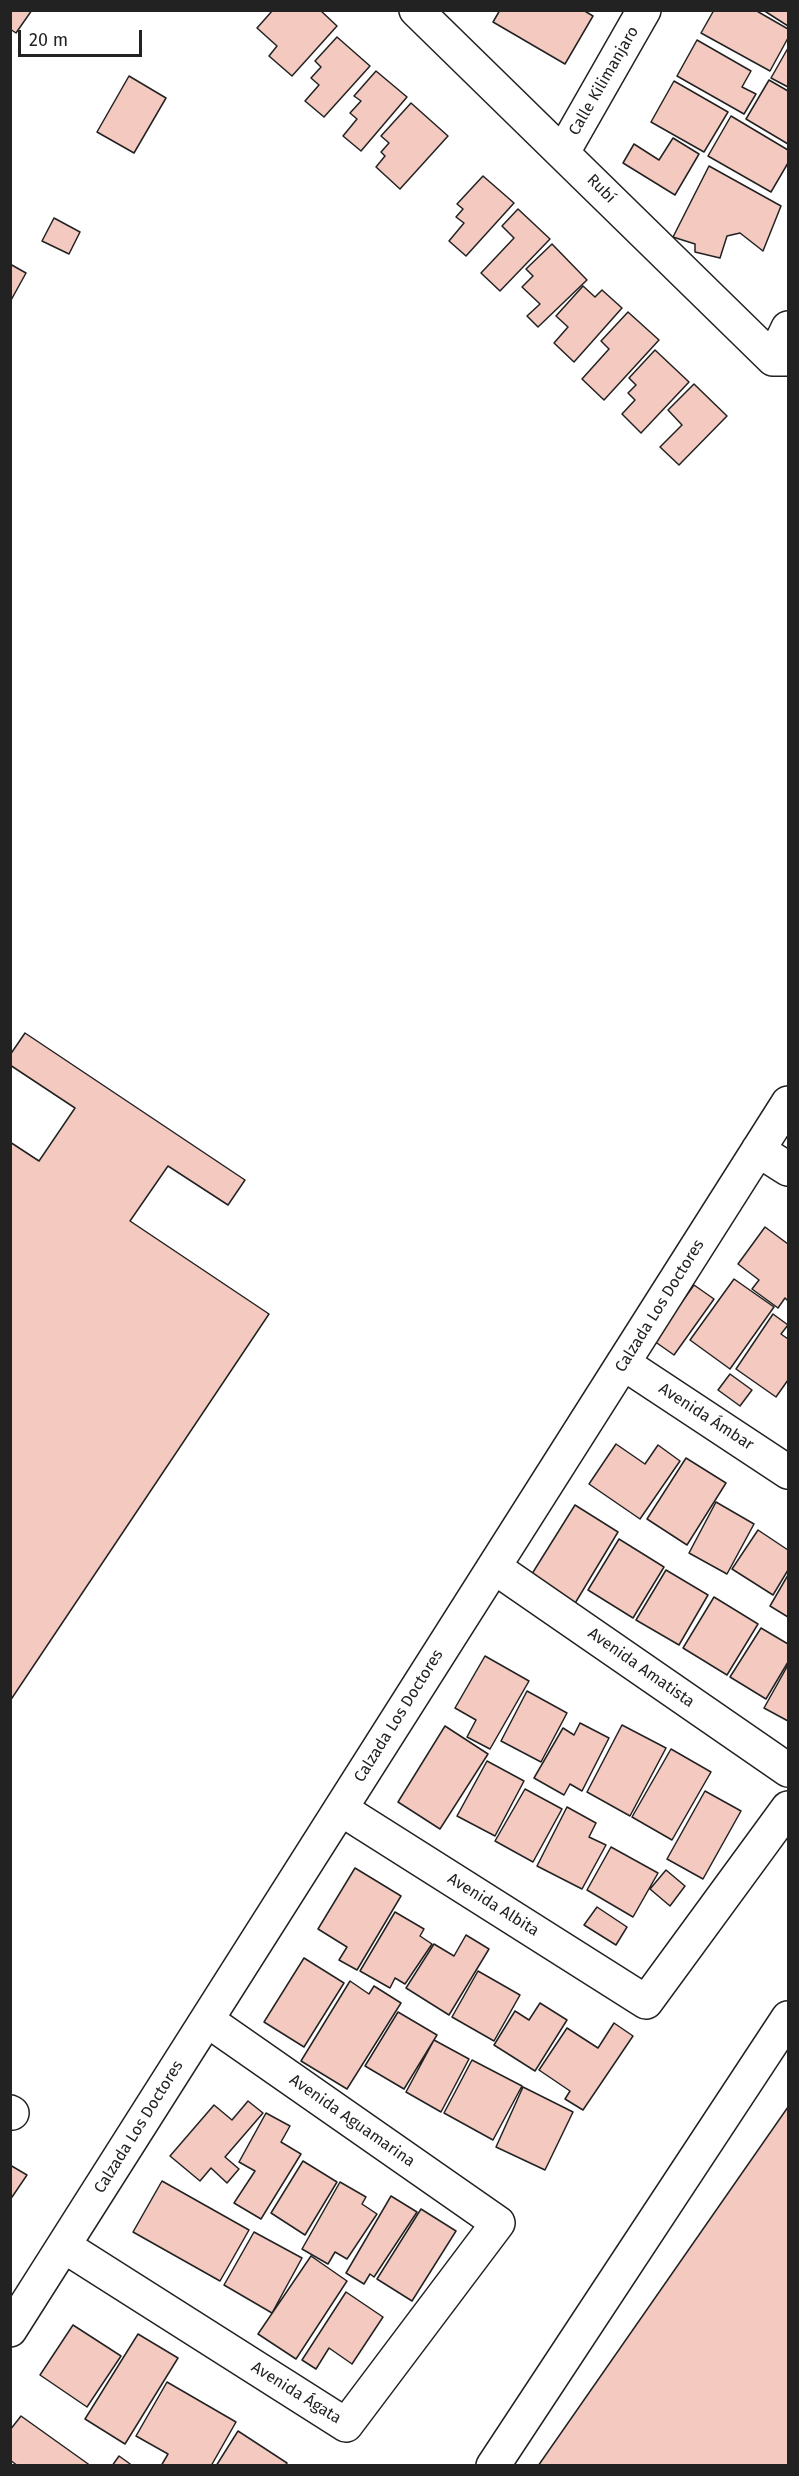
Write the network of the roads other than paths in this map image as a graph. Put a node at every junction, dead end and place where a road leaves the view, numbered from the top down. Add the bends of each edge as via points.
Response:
1 (416, 10) edge
2 (644, 10) edge
3 (563, 152) junction
4 (789, 328) edge
5 (781, 359) edge
6 (789, 1103) edge
7 (758, 1150) junction
8 (789, 1169) edge
9 (623, 1363) junction
10 (789, 1472) edge
11 (494, 1567) junction
12 (789, 1770) edge
13 (789, 1808) edge
14 (340, 1809) junction
15 (789, 2018) edge
16 (207, 2020) junction
17 (498, 2223) joint
18 (64, 2246) junction
19 (10, 2330) edge
20 (493, 2466) edge

1 - 3 street, Rubí
2 - 3 street, Calle Kilimanjaro
3 - 5 street, Rubí
4 - 5 street
6 - 7 street, Calzada Los Doctores
7 - 8 street
7 - 9 street, Calzada Los Doctores
9 - 10 street, Avenida Ámbar
9 - 11 street, Calzada Los Doctores
11 - 12 street, Avenida Amatista
11 - 14 street, Calzada Los Doctores
13 - 14 street, Avenida Albita via 646,2002
14 - 16 street, Calzada Los Doctores
15 - 20 street
16 - 17 street, Avenida Aguamarina
16 - 18 street, Calzada Los Doctores
17 - 18 street, Avenida Ágata via 346,2425
18 - 19 street, Calzada Los Doctores

